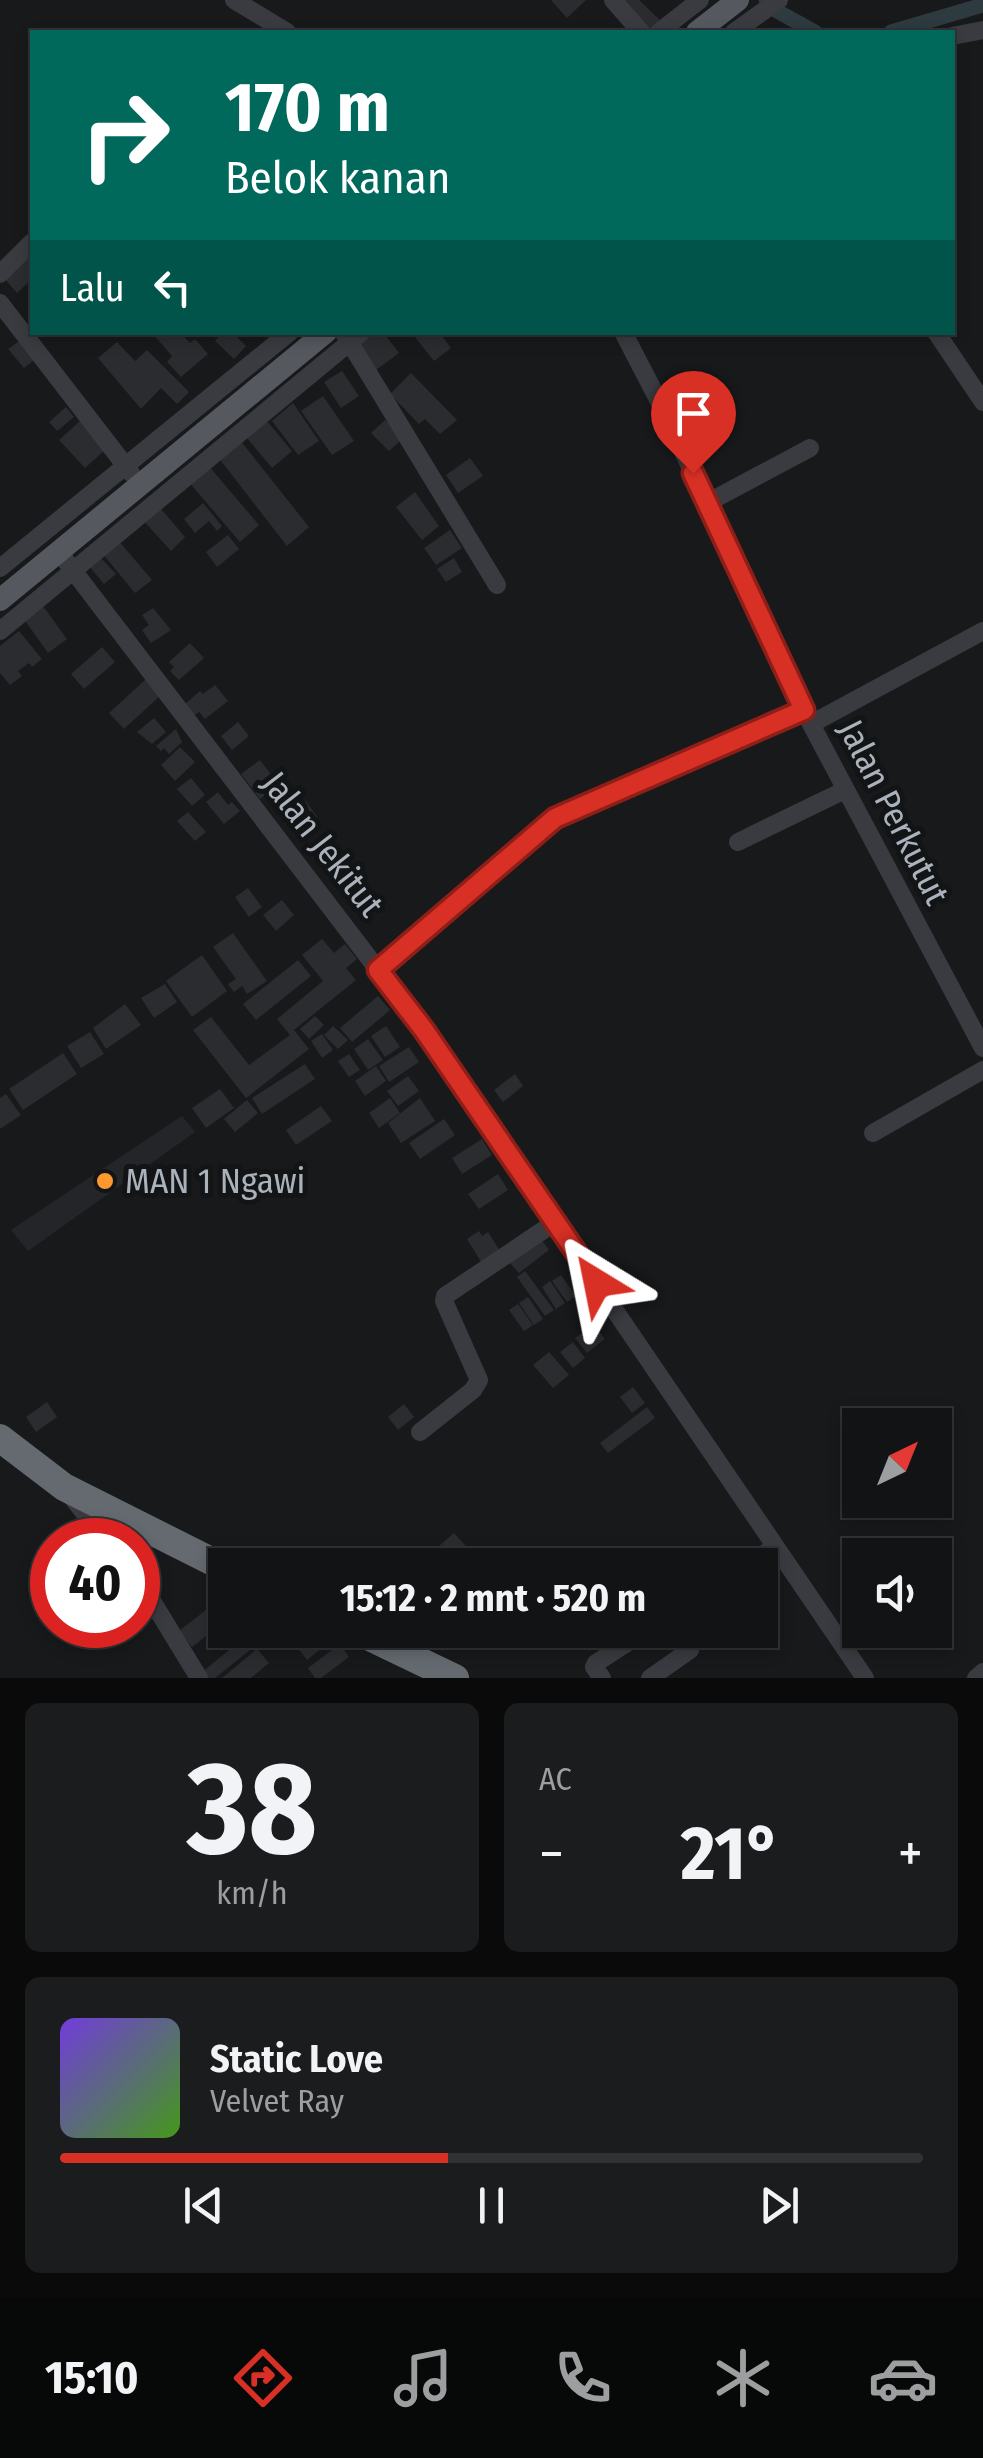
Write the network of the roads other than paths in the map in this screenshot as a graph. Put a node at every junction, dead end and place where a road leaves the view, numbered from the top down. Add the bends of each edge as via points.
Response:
1 (234, 0) edge
2 (612, 0) edge
3 (700, 0) edge
4 (778, 0) edge
5 (743, 15) edge
6 (283, 30) edge
7 (640, 30) edge
8 (662, 30) edge
9 (702, 30) edge
10 (983, 30) edge
11 (955, 35) edge
12 (30, 244) edge
13 (0, 274) edge
14 (0, 303) edge
15 (286, 335) edge
16 (319, 335) edge
17 (353, 335) edge
18 (624, 335) edge
19 (938, 335) edge
20 (983, 402) edge
21 (810, 448) dead end
22 (125, 465) junction
23 (141, 485) junction
24 (707, 504) junction
25 (59, 552) junction
26 (0, 568) edge
27 (74, 571) junction
28 (497, 585) dead end
29 (0, 600) edge
30 (0, 631) edge
31 (983, 631) edge
32 (808, 717) junction
33 (846, 790) junction
34 (738, 842) dead end
35 (378, 970) junction
36 (983, 1048) edge
37 (983, 1070) edge
38 (873, 1132) dead end
39 (554, 1223) junction
40 (420, 1432) dead end
41 (0, 1438) edge
42 (64, 1487) junction
43 (89, 1518) edge
44 (775, 1546) junction
45 (772, 1548) edge
46 (208, 1559) edge
47 (160, 1614) edge
48 (392, 1648) edge
49 (620, 1648) edge
50 (689, 1648) edge
51 (983, 1672) edge
52 (199, 1678) edge
53 (455, 1678) edge
54 (602, 1678) edge
55 (650, 1678) edge
56 (865, 1678) edge
57 (976, 1678) edge

1 - 6 street
2 - 7 street
3 - 8 street
4 - 5 street
5 - 9 main road
10 - 11 street
12 - 13 street
14 - 22 street
15 - 22 street
16 - 23 main road
17 - 27 street
17 - 28 street
18 - 24 street, Jalan Perkutut
19 - 20 street
21 - 24 street
22 - 23 street
22 - 26 street
23 - 25 main road
24 - 32 street, Jalan Perkutut
25 - 27 street, Jalan Jekitut
25 - 29 main road
27 - 30 street
27 - 35 street, Jalan Jekitut
31 - 32 street
32 - 33 street, Jalan Perkutut
32 - 35 street via 555,818
33 - 34 street
33 - 36 street, Jalan Perkutut
35 - 39 street, Jalan Jekitut
37 - 38 street
39 - 40 street via 445,1296 480,1380
39 - 44 street, Jalan Jekitut
41 - 42 highway
42 - 43 street
42 - 46 highway
44 - 45 street
44 - 56 street, Jalan Jekitut
47 - 52 street
48 - 53 highway
49 - 54 street via 594,1665
50 - 55 street
51 - 57 street

